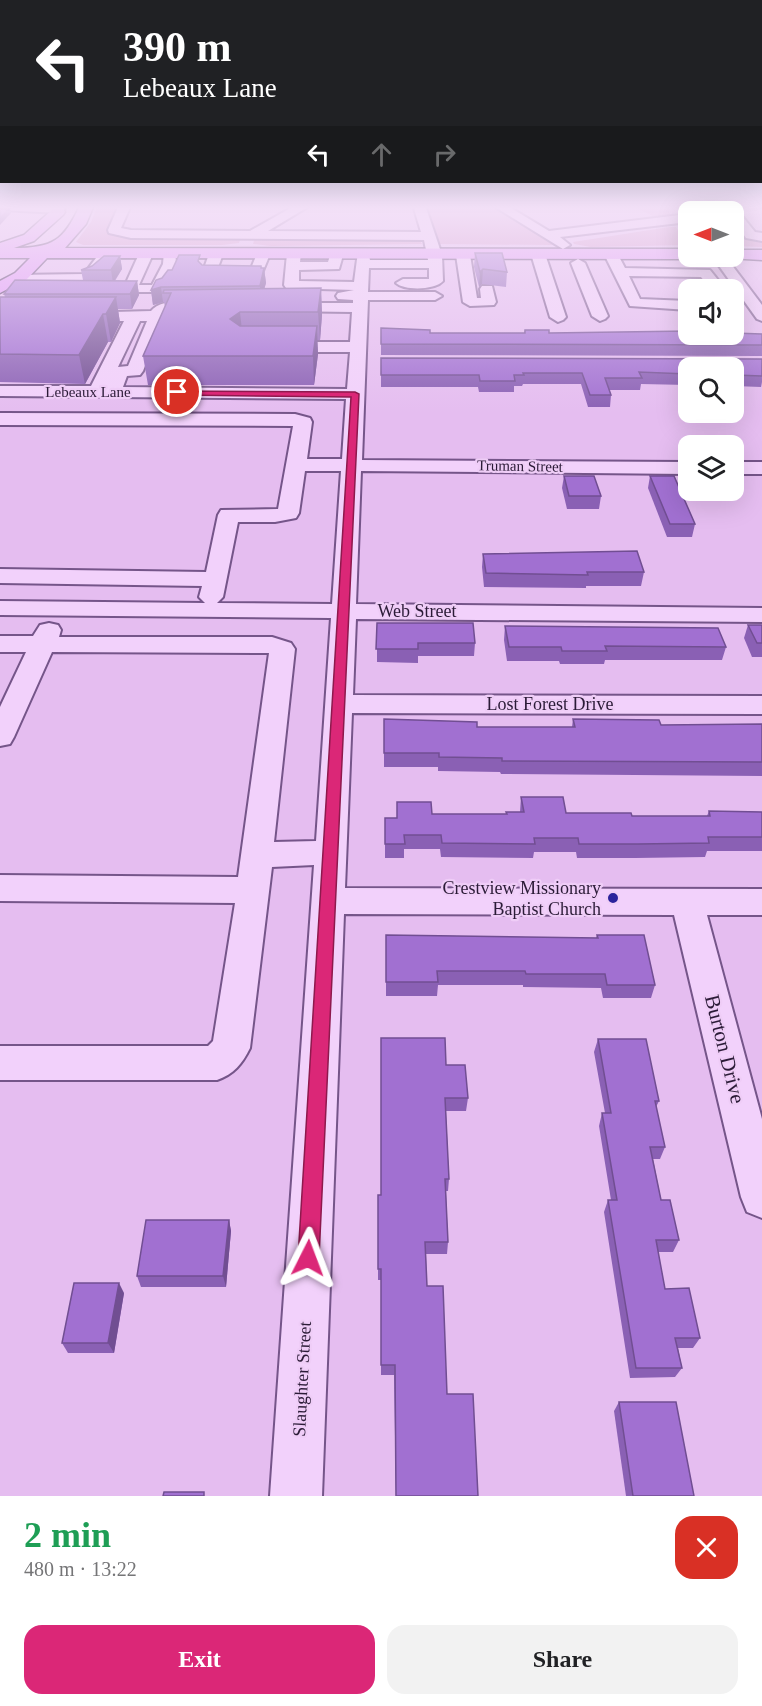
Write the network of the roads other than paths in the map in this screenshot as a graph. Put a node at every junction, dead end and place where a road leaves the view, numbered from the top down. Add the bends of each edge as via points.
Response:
1 (91, 275) edge
2 (136, 275) edge
3 (164, 275) edge
4 (292, 275) edge
5 (346, 275) edge
6 (372, 275) edge
7 (436, 275) edge
8 (466, 275) edge
9 (544, 275) edge
10 (584, 275) edge
11 (620, 275) edge
12 (732, 275) edge
13 (358, 278) junction
14 (546, 281) junction
15 (586, 281) junction
16 (6, 284) edge
17 (130, 289) junction
18 (157, 289) junction
19 (487, 289) dead end
20 (435, 296) dead end
21 (744, 299) edge
22 (749, 299) junction
23 (268, 302) edge
24 (678, 305) edge
25 (65, 316) edge
26 (134, 316) junction
27 (157, 316) junction
28 (600, 316) dead end
29 (762, 316) edge
30 (558, 317) dead end
31 (264, 347) edge
32 (361, 357) junction
33 (108, 382) junction
34 (0, 391) edge
35 (355, 394) junction
36 (0, 419) edge
37 (351, 464) junction
38 (297, 465) junction
39 (678, 468) edge
40 (744, 468) edge
41 (762, 468) edge
42 (0, 576) edge
43 (216, 579) junction
44 (0, 608) edge
45 (59, 609) junction
46 (208, 610) junction
47 (343, 611) junction
48 (762, 615) edge
49 (0, 644) edge
50 (42, 644) junction
51 (201, 645) junction
52 (338, 704) junction
53 (762, 705) edge
54 (0, 737) edge
55 (330, 854) junction
56 (257, 855) junction
57 (0, 888) edge
58 (253, 890) junction
59 (328, 902) junction
60 (687, 902) junction
61 (762, 902) edge
62 (0, 1063) edge
63 (762, 1197) edge
64 (296, 1496) edge

1 - 16 street
2 - 17 street
3 - 18 street
4 - 13 street via 291,285
5 - 13 main road
6 - 13 main road
7 - 13 street via 432,283
8 - 19 street via 470,302 489,302
9 - 14 street
10 - 15 street
11 - 24 street via 635,303
12 - 22 street
13 - 20 street
13 - 23 street
13 - 32 street, Slaughter Street
14 - 15 street
14 - 30 street
15 - 28 street
16 - 17 street via 50,289
17 - 18 street
18 - 27 street via 156,293 163,295 218,302 170,307
21 - 22 street
22 - 29 street
25 - 26 street
26 - 27 street
26 - 33 street
27 - 33 street via 134,371
31 - 32 street
32 - 35 street, Slaughter Street
33 - 34 street, Lebeaux Lane
33 - 35 street, Lebeaux Lane
35 - 37 street, Slaughter Street
36 - 38 street via 300,421 304,425
37 - 38 street, Truman Street
37 - 39 street, Truman Street
37 - 47 street, Slaughter Street
38 - 43 street via 288,513 230,515
40 - 41 street
42 - 43 street
43 - 46 street
44 - 45 street, Web Street
45 - 46 street, Web Street
45 - 50 street
46 - 47 street, Web Street
46 - 51 street
47 - 48 street, Web Street
47 - 52 street, Slaughter Street
49 - 50 street
50 - 51 street
50 - 54 street
51 - 56 street via 272,645 282,649
52 - 53 street, Lost Forest Drive
52 - 55 street, Slaughter Street
55 - 56 street
55 - 59 street, Slaughter Street
56 - 58 street
57 - 58 street
58 - 62 street via 231,1048 217,1063
59 - 60 street
59 - 64 street, Slaughter Street
60 - 61 street
60 - 63 street, Burton Drive

